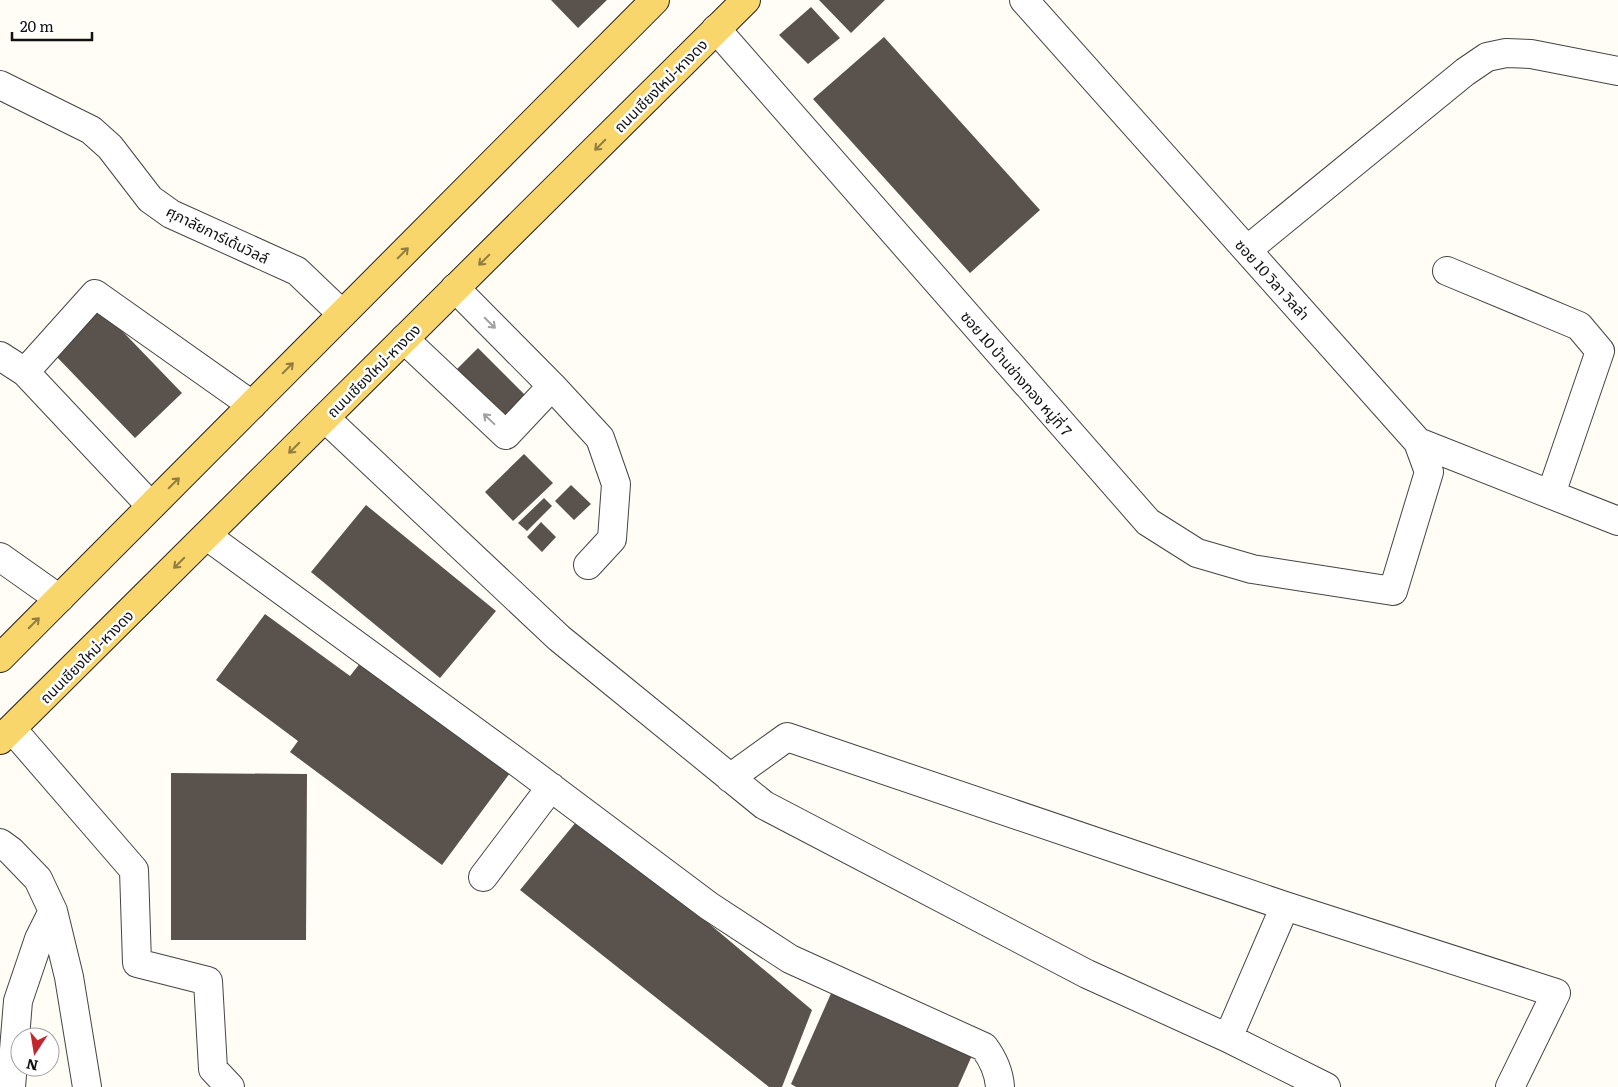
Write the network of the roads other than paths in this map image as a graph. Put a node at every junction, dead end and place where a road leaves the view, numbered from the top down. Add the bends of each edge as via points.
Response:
1 (655, 0) edge
2 (746, 0) edge
3 (1024, 0) edge
4 (716, 30) junction
5 (1618, 71) edge
6 (0, 85) edge
7 (1247, 250) junction
8 (1447, 271) dead end
9 (455, 288) junction
10 (342, 314) junction
11 (404, 340) junction
12 (0, 356) edge
13 (24, 372) junction
14 (552, 386) junction
15 (252, 405) junction
16 (325, 418) junction
17 (1418, 442) junction
18 (1551, 494) junction
19 (151, 506) junction
20 (1618, 521) edge
21 (207, 536) junction
22 (0, 557) edge
23 (588, 565) dead end
24 (1393, 591) joint
25 (60, 598) junction
26 (0, 658) edge
27 (6, 735) edge
28 (730, 778) junction
29 (551, 787) junction
30 (0, 843) edge
31 (483, 877) dead end
32 (1286, 906) junction
33 (53, 912) junction
34 (1228, 1038) junction
35 (10, 1087) edge
36 (87, 1087) edge
37 (230, 1087) edge
38 (1000, 1087) edge
39 (1326, 1087) edge
40 (1510, 1087) edge

10 -> 1 main road
2 - 4 main road, ถนนเชียงใหม่-หางดง
3 - 7 street, ซอย 10 วิลา วิลล่า
4 -> 9 main road, ถนนเชียงใหม่-หางดง
4 - 24 street, ซอย 10 บ้านช่างทอง หมู่ที่ 7 via 1148,522 1197,553 1252,568
5 - 7 street via 1531,54 1506,53 1487,57
6 - 10 street, ศุภาลัยการ์เด้นวิลล์ via 91,130 110,147 150,199 171,214 297,272
7 - 17 street, ซอย 10 วิลา วิลล่า
8 - 18 street via 1579,326 1600,351
9 - 11 main road, ถนนเชียงใหม่-หางดง
9 -> 14 street
15 -> 10 main road
14 -> 11 street via 506,435
11 - 16 main road, ถนนเชียงใหม่-หางดง
12 - 13 street
13 - 15 street via 95,294
13 - 19 street
14 - 23 street via 600,438 616,484 612,539
19 -> 15 main road
16 -> 21 main road, ถนนเชียงใหม่-หางดง
16 - 28 street via 559,638
17 - 18 street
17 - 24 street, ซอย 10 วิลา วิลล่า via 1429,472
18 - 20 street
19 - 25 main road
21 -> 27 main road, ถนนเชียงใหม่-หางดง
21 - 29 street
22 - 25 street
26 -> 25 main road
27 - 37 street via 134,870 137,963 208,981 213,1069
28 - 32 street via 787,737
28 - 34 street via 764,805 1087,974
29 - 31 street
29 - 38 street via 709,906 790,960 984,1047 998,1072
30 - 33 street via 38,879
32 - 34 street
32 - 40 street via 1556,993
33 - 35 street via 39,939 18,1001
33 - 36 street via 69,977
34 - 39 street

